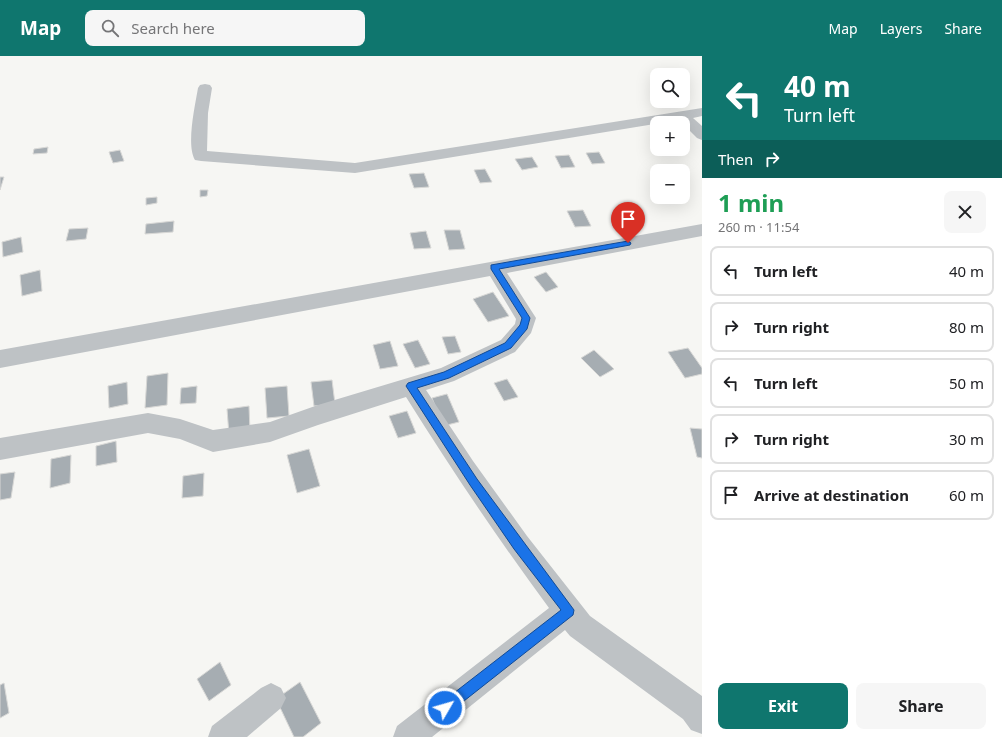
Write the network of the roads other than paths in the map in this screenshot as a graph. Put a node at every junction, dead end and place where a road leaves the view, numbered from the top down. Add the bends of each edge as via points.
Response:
1 (204, 88) dead end
2 (702, 112) edge
3 (683, 116) edge
4 (650, 121) edge
5 (690, 123) edge
6 (702, 135) edge
7 (702, 230) edge
8 (494, 267) junction
9 (0, 359) edge
10 (411, 386) junction
11 (0, 449) edge
12 (568, 610) junction
13 (271, 698) dead end
14 (702, 719) edge
15 (223, 737) edge
16 (408, 737) edge

1 - 4 street via 199,153 201,156 355,168
2 - 3 street
5 - 6 street
7 - 8 street
8 - 9 street
8 - 10 street via 526,318 524,327 508,346 446,375
10 - 11 street via 270,432 213,441 180,429 148,423
10 - 12 street via 518,545
12 - 14 street via 580,626 694,708
12 - 16 street
13 - 15 street

